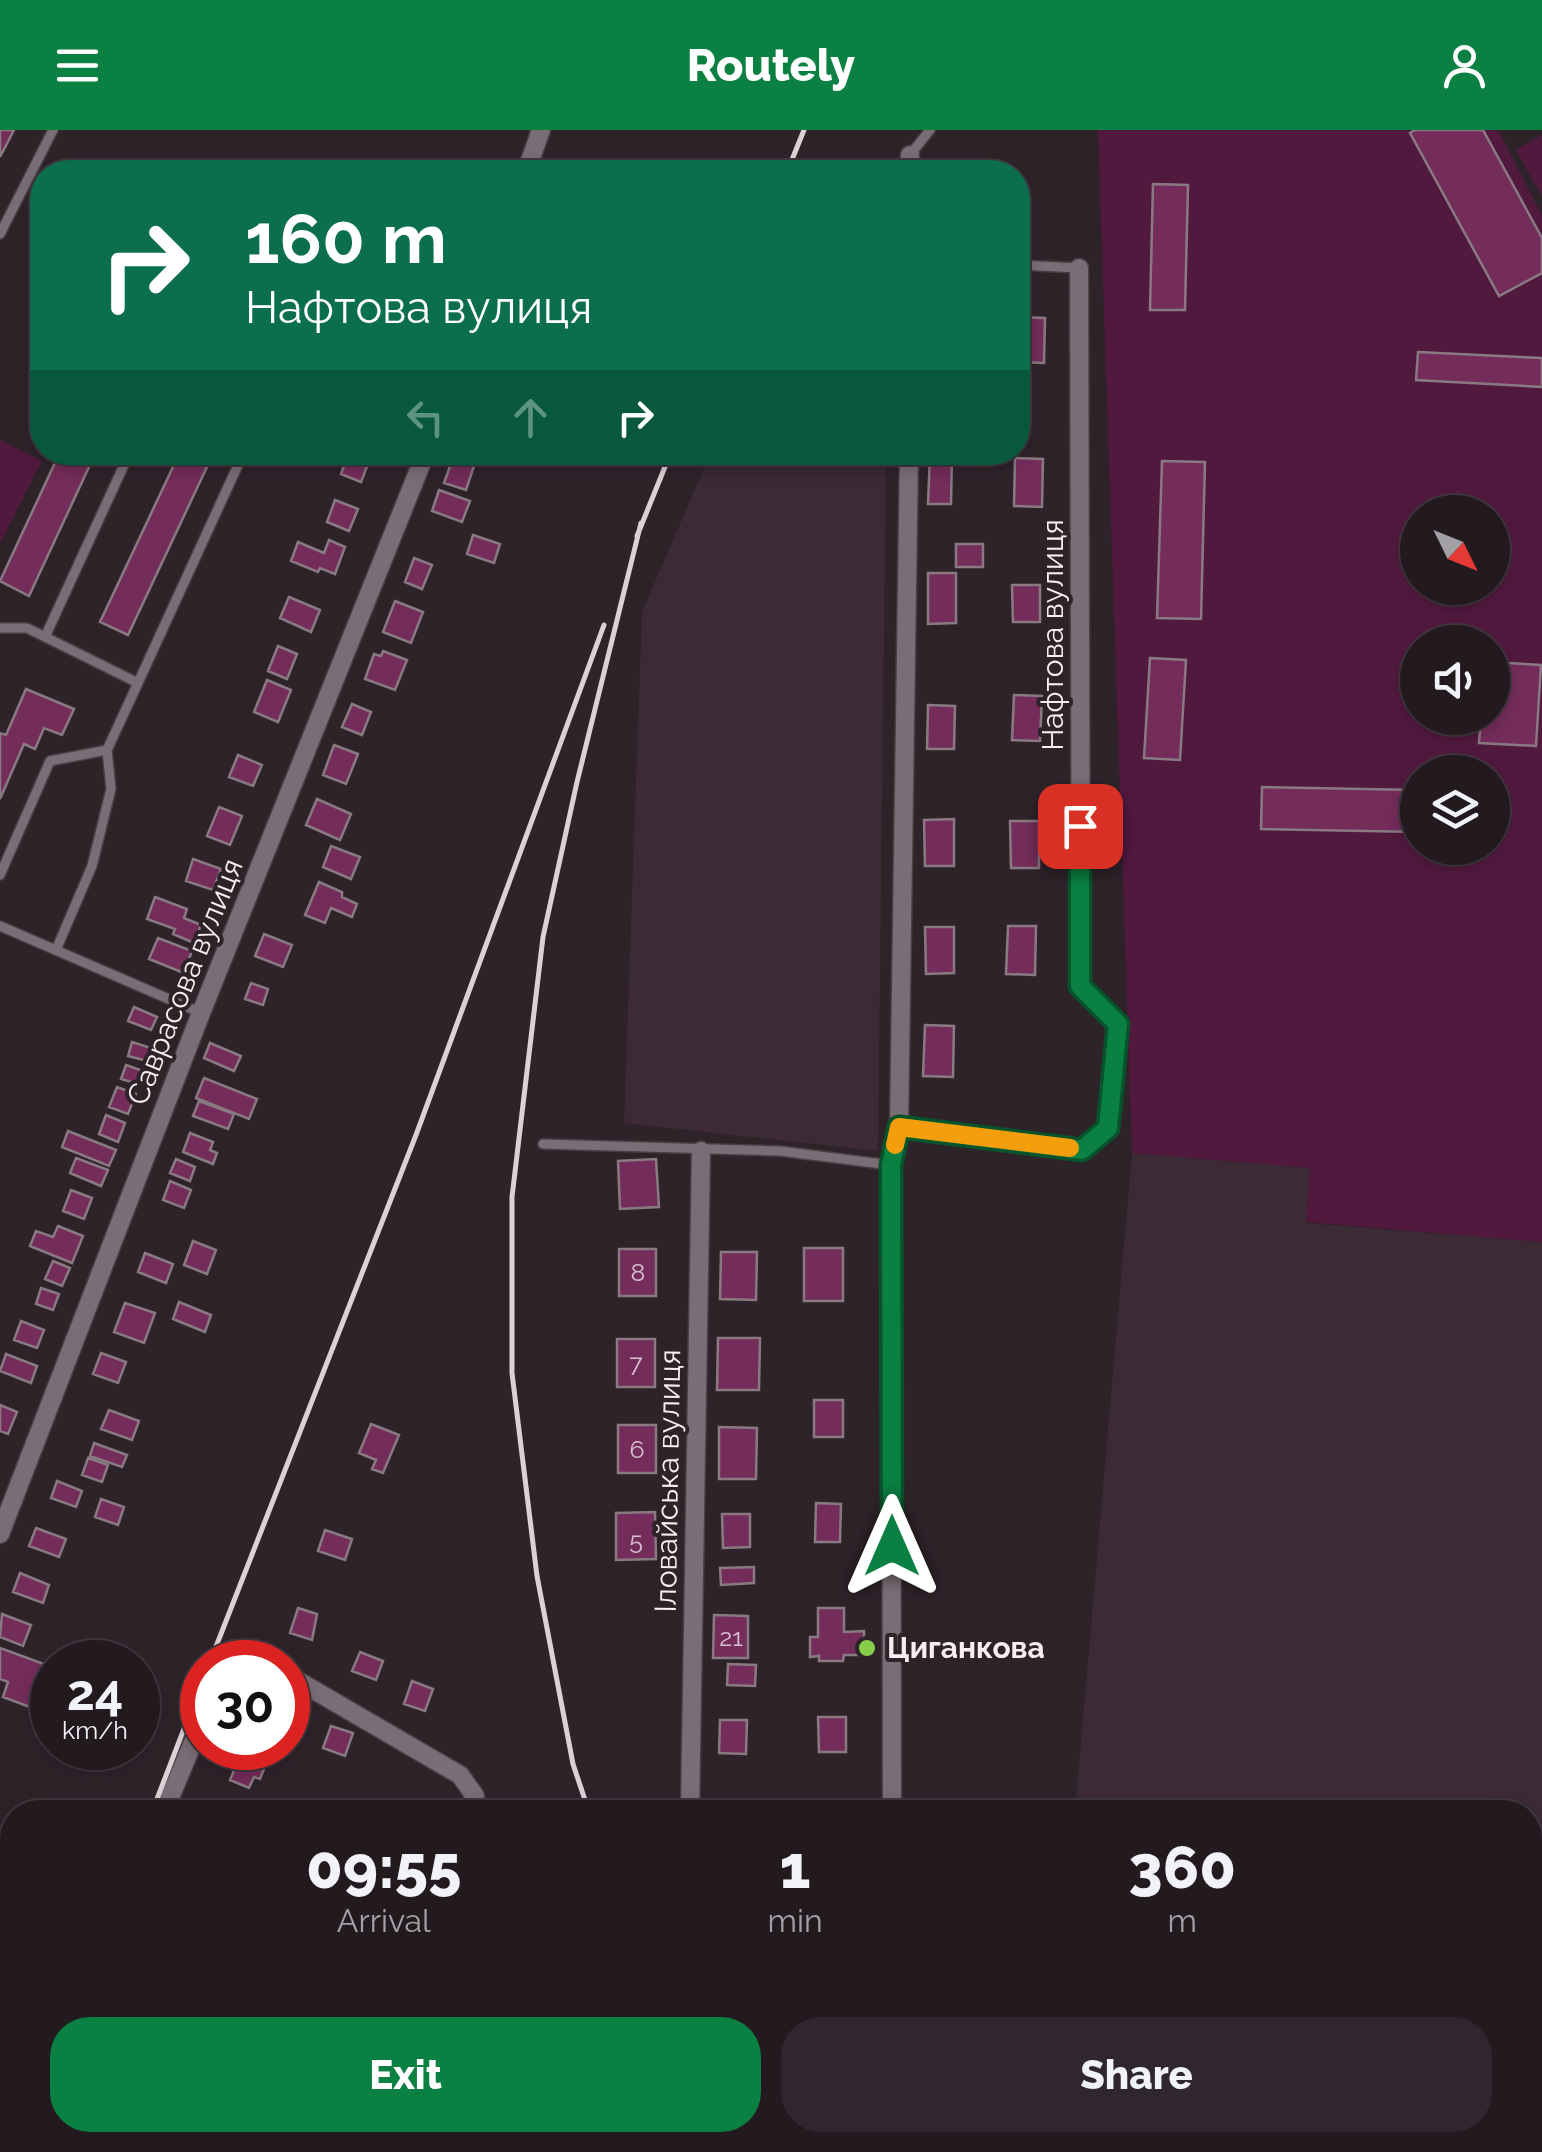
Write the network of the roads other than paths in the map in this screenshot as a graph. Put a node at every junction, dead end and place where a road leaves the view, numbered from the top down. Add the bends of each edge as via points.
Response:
1 (53, 130) edge
2 (541, 130) edge
3 (930, 130) edge
4 (38, 160) edge
5 (530, 160) edge
6 (912, 160) edge
7 (30, 175) edge
8 (0, 234) edge
9 (1030, 265) edge
10 (1080, 268) joint
11 (124, 465) edge
12 (238, 465) edge
13 (421, 465) edge
14 (909, 465) edge
15 (0, 628) edge
16 (46, 637) junction
17 (138, 682) junction
18 (107, 750) junction
19 (0, 875) edge
20 (0, 926) edge
21 (56, 950) junction
22 (201, 1014) junction
23 (899, 1127) junction
24 (544, 1144) dead end
25 (701, 1151) junction
26 (891, 1165) junction
27 (0, 1534) edge
28 (310, 1689) edge
29 (181, 1770) edge
30 (169, 1800) edge
31 (473, 1800) edge
32 (690, 1800) edge
33 (892, 1800) edge

1 - 4 lane
2 - 5 street
3 - 6 lane
7 - 8 lane
9 - 10 lane
10 - 23 street, Нафтова вулиця via 1080,986 1118,1024 1108,1128 1082,1150
11 - 16 lane
12 - 17 lane
13 - 22 street, Саврасова вулиця
14 - 23 street
15 - 16 lane via 27,628
16 - 17 lane
17 - 18 lane
18 - 19 lane via 50,761
18 - 21 lane via 111,789 92,866
20 - 21 lane
21 - 22 lane
22 - 27 street, Саврасова вулиця
23 - 26 street
24 - 25 lane
25 - 26 lane via 780,1151
25 - 32 street, Іловайська вулиця
26 - 33 street
28 - 31 street via 460,1775
29 - 30 street

